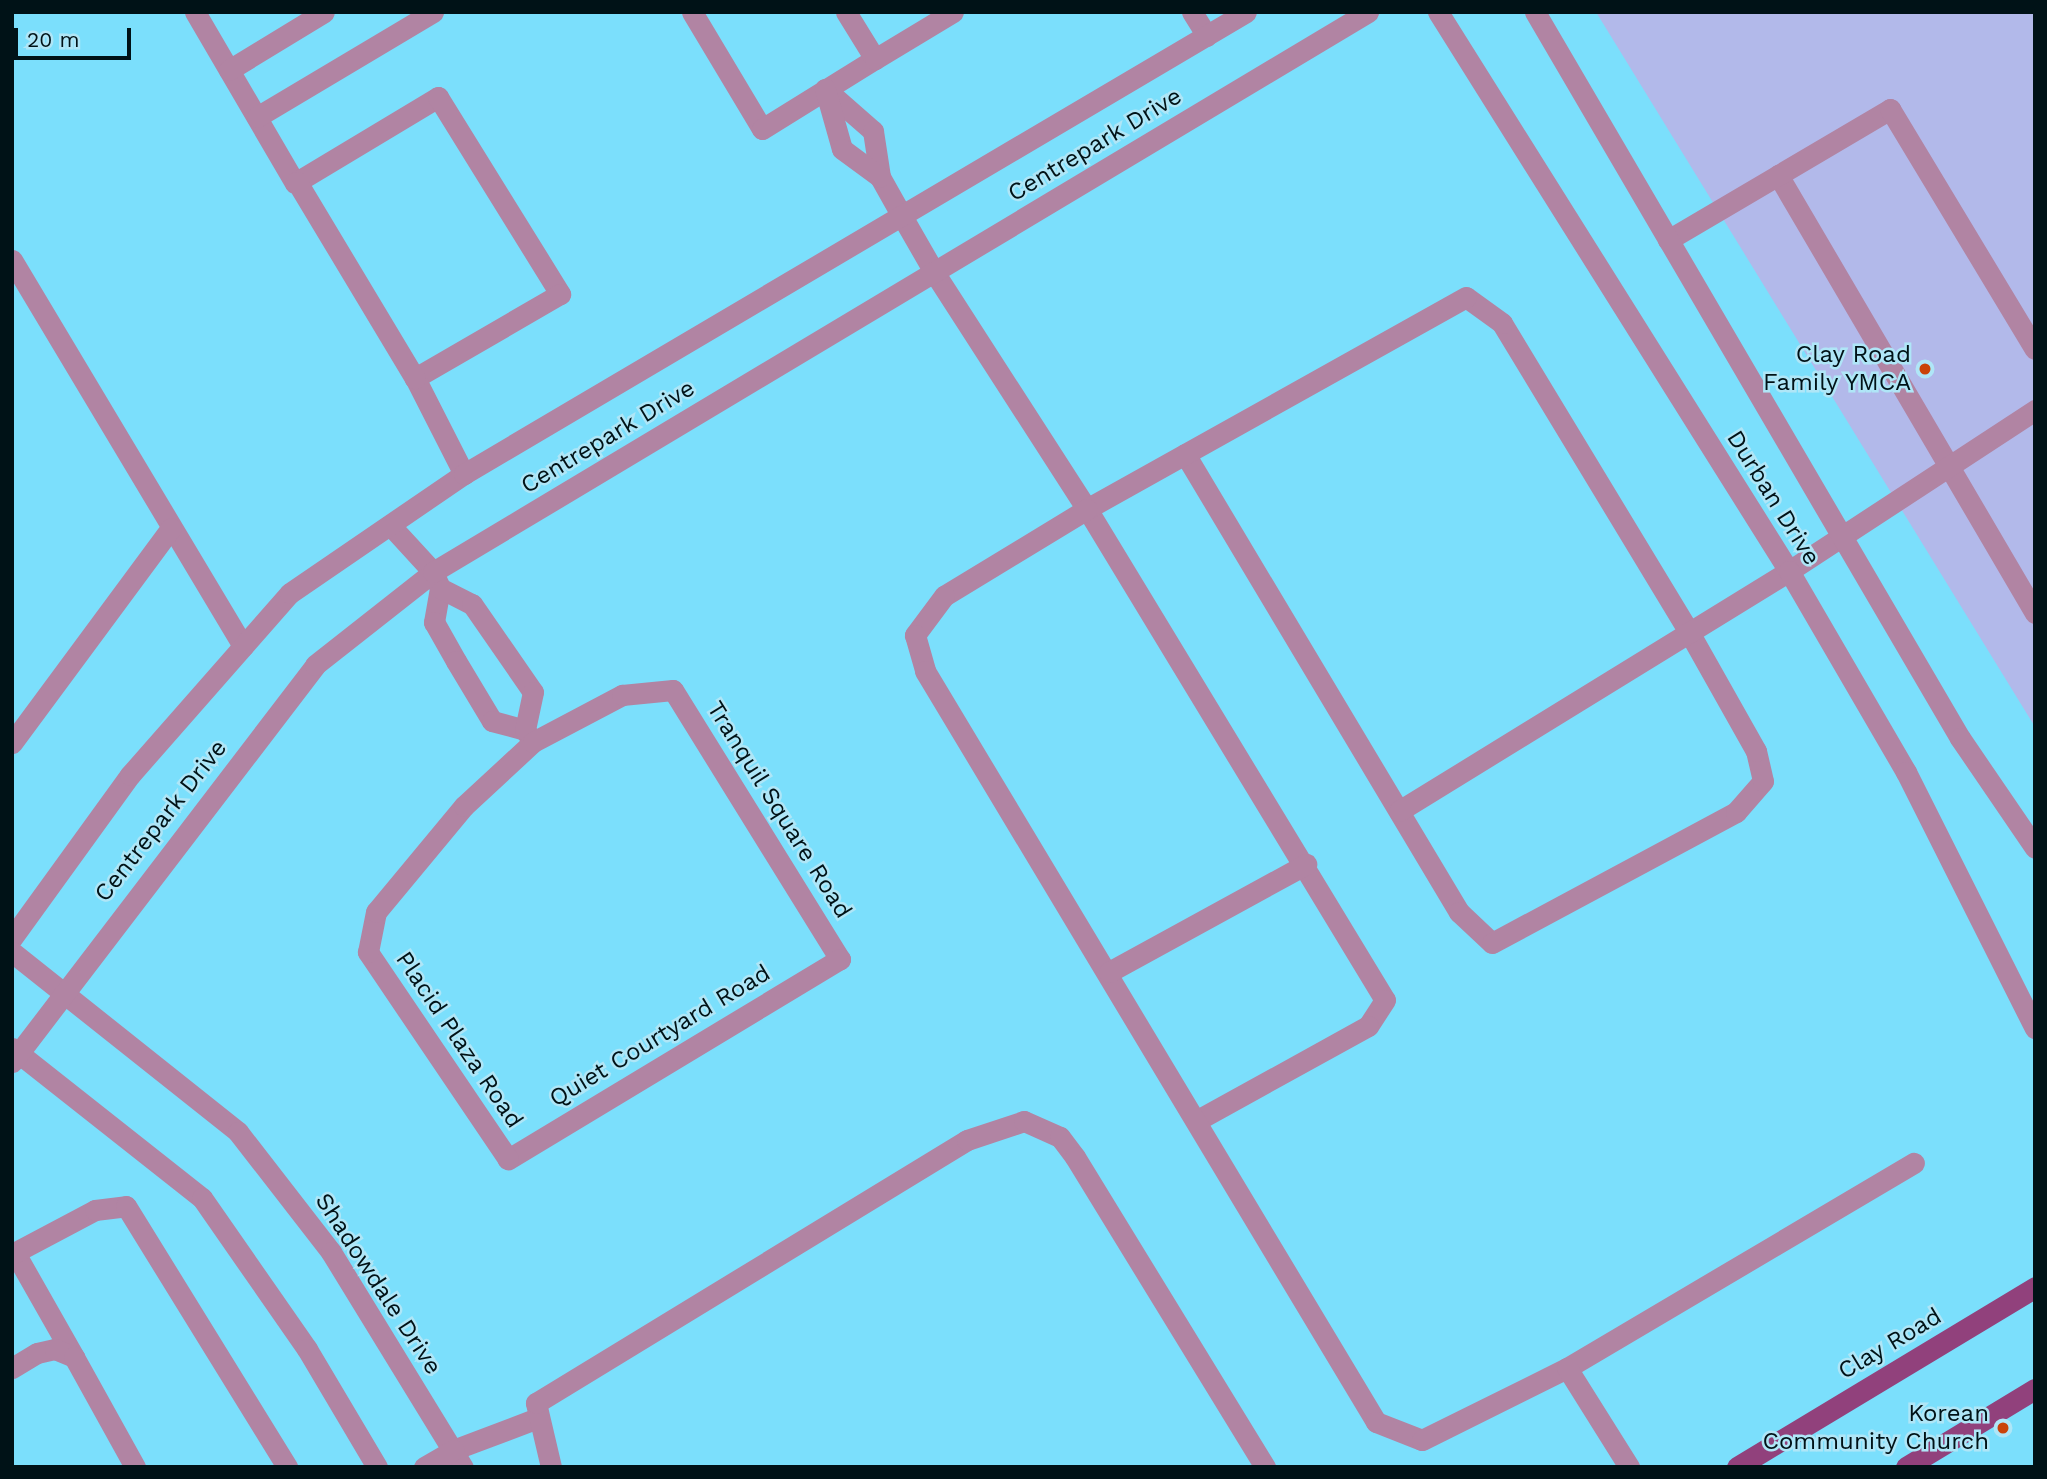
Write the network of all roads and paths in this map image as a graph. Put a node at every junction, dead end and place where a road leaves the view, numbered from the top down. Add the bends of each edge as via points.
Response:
1 (195, 12) edge
2 (324, 12) edge
3 (433, 12) edge
4 (692, 12) edge
5 (846, 12) edge
6 (953, 12) edge
7 (1192, 12) edge
8 (1246, 12) edge
9 (1368, 12) edge
10 (1438, 12) edge
11 (1535, 12) edge
12 (1207, 36) junction
13 (875, 59) junction
14 (229, 70) junction
15 (825, 89) junction
16 (257, 117) junction
17 (1778, 175) junction
18 (880, 177) junction
19 (297, 182) junction
20 (903, 218) junction
21 (1668, 240) junction
22 (12, 260) edge
23 (934, 272) junction
24 (2035, 349) edge
25 (415, 378) junction
26 (2035, 410) edge
27 (1185, 454) junction
28 (1948, 464) junction
29 (464, 474) junction
30 (1087, 509) junction
31 (390, 525) junction
32 (172, 528) junction
33 (1842, 535) junction
34 (1789, 571) junction
35 (437, 580) junction
36 (2035, 613) edge
37 (1689, 632) junction
38 (243, 646) junction
39 (529, 736) junction
40 (12, 743) edge
41 (1399, 811) junction
42 (2035, 848) edge
43 (1306, 864) junction
44 (12, 938) edge
45 (12, 952) edge
46 (840, 960) joint
47 (1109, 972) junction
48 (62, 992) junction
49 (2035, 1028) edge
50 (15, 1054) edge
51 (1198, 1120) junction
52 (508, 1159) joint
53 (1914, 1163) dead end
54 (14, 1253) edge
55 (2035, 1287) edge
56 (74, 1357) junction
57 (12, 1368) edge
58 (1567, 1368) junction
59 (2035, 1389) edge
60 (535, 1419) junction
61 (458, 1458) edge
62 (135, 1467) edge
63 (287, 1467) edge
64 (376, 1467) edge
65 (424, 1467) edge
66 (551, 1467) edge
67 (1265, 1467) edge
68 (1629, 1467) edge
69 (1737, 1467) edge
70 (1906, 1467) edge

1 - 14 street
2 - 14 street
3 - 16 street
4 - 15 street via 762,129
5 - 13 street
6 - 13 street
7 - 12 street
8 - 12 street, Centrepark Drive
9 - 23 street, Centrepark Drive
10 - 34 street, Durban Drive
11 - 21 street, Durban Drive
12 - 20 street, Centrepark Drive
13 - 15 street
14 - 16 street
15 - 18 street via 842,149
15 - 18 street via 873,131
16 - 19 street
17 - 21 street
17 - 24 street via 1890,108
17 - 28 street
18 - 20 street
19 - 25 street
19 - 25 street via 438,97 560,294
20 - 23 street
20 - 29 street, Centrepark Drive
21 - 33 street, Durban Drive
22 - 32 street
23 - 30 street
23 - 35 street, Centrepark Drive
25 - 29 street
26 - 28 street
27 - 30 street
27 - 37 street via 1466,296 1502,323
27 - 41 street
28 - 33 street
28 - 36 street
29 - 31 street, Centrepark Drive
30 - 43 street
30 - 47 street via 944,596 915,635 925,671
31 - 35 street
31 - 38 street, Centrepark Drive via 290,593
32 - 38 street
32 - 40 street
33 - 34 street
33 - 42 street, Durban Drive via 1961,738
34 - 37 street
34 - 49 street, Durban Drive via 1906,772
35 - 39 street via 472,604 533,692
35 - 39 street via 434,622 480,701 492,721
35 - 48 street, Centrepark Drive via 315,665
37 - 41 street
37 - 41 street via 1758,761 1763,781 1736,812 1492,943 1459,912
38 - 44 street, Centrepark Drive via 130,775
39 - 46 street, Tranquil Square Road via 622,695 673,690
39 - 52 street, Placid Plaza Road via 376,912 368,951
43 - 47 street
43 - 51 street via 1385,1000 1368,1026
45 - 48 street, Shadowdale Drive
46 - 52 street, Quiet Courtyard Road
47 - 51 street
48 - 50 street, Centrepark Drive
48 - 61 street, Shadowdale Drive via 238,1132 331,1252
50 - 64 street via 202,1198 307,1349
51 - 58 street via 1376,1422 1422,1440
53 - 58 street
54 - 56 street
54 - 63 street via 95,1210 126,1206
55 - 69 main road, Clay Road
56 - 57 street via 55,1349 37,1353
56 - 62 street
58 - 68 street
59 - 70 main road
60 - 61 street
60 - 66 street
60 - 67 street via 536,1403 967,1140 1024,1121 1060,1137 1075,1157
61 - 65 street

